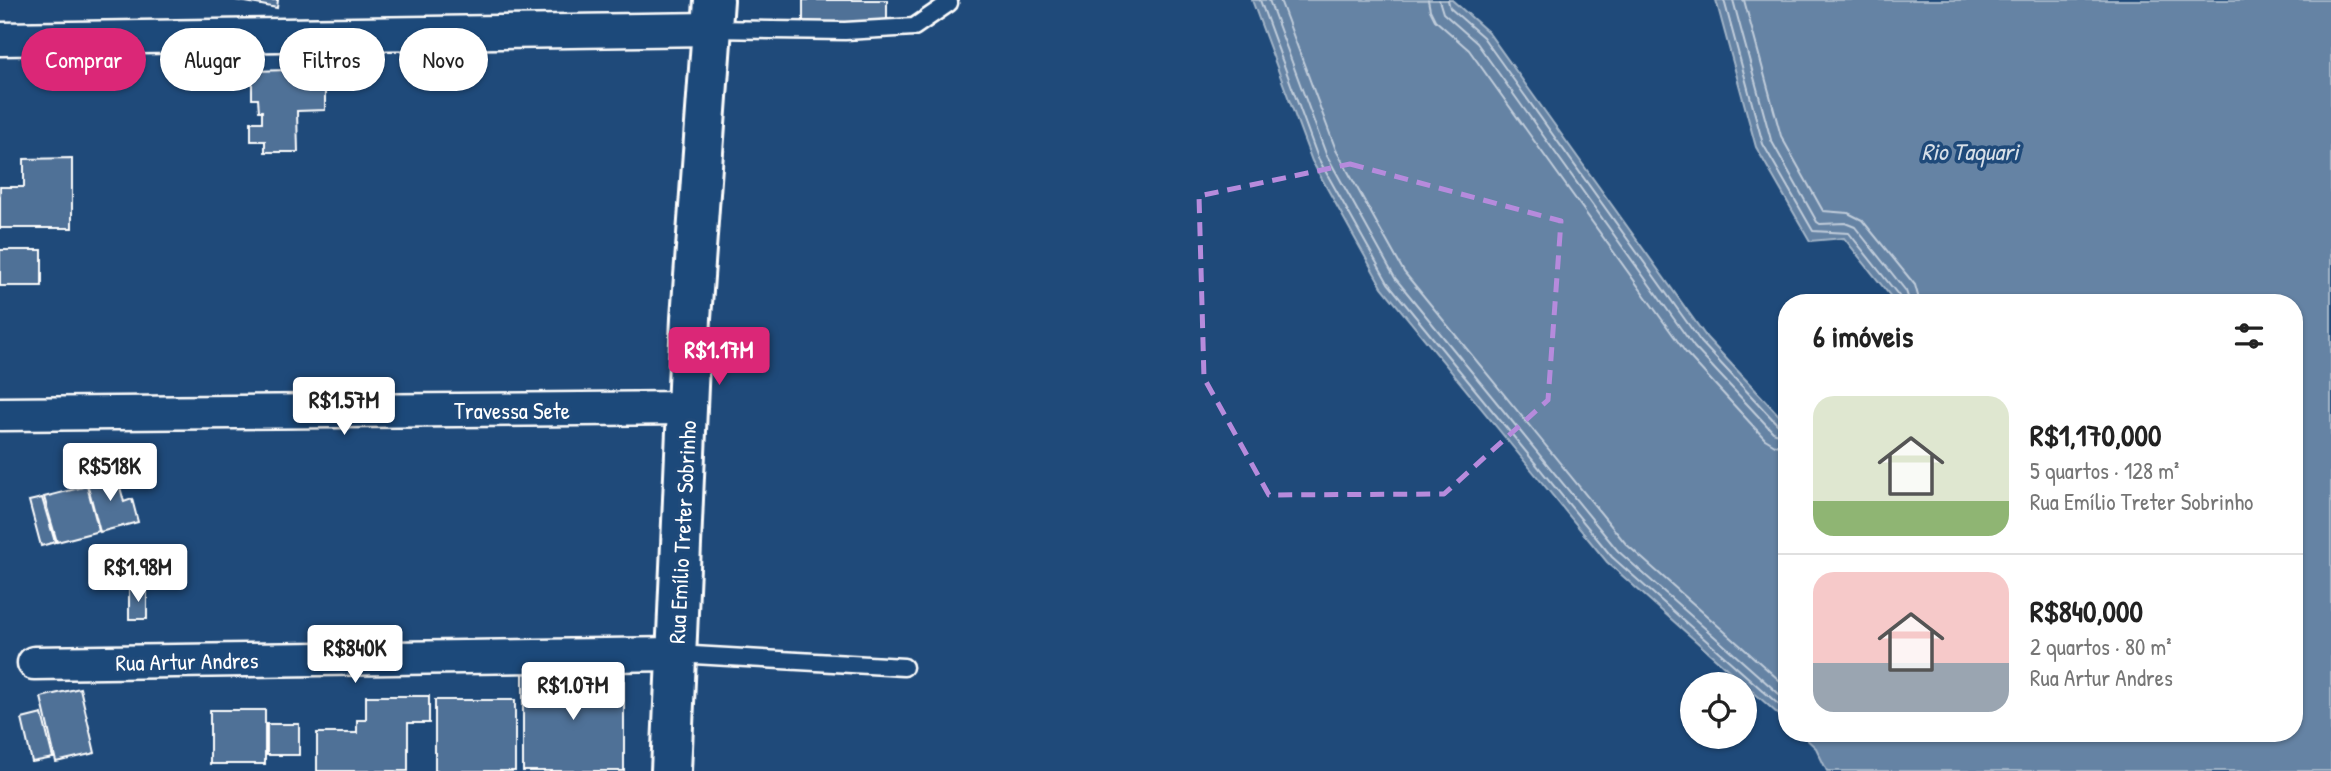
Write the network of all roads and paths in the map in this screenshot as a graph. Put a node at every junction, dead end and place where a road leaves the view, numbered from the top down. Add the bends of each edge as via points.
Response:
1 (949, 3) dead end
2 (713, 14) edge
3 (0, 38) edge
4 (689, 408) junction
5 (0, 414) edge
6 (676, 654) junction
7 (34, 663) dead end
8 (904, 667) dead end
9 (671, 771) edge

1 - 2 lane via 914,27 845,31
2 - 3 street
2 - 4 main road, Rua Emílio Treter Sobrinho
4 - 5 street, Travessa Sete
4 - 6 main road, Rua Emílio Treter Sobrinho
6 - 7 street, Rua Artur Andres
6 - 8 lane
6 - 9 main road, Rua Emílio Treter Sobrinho

